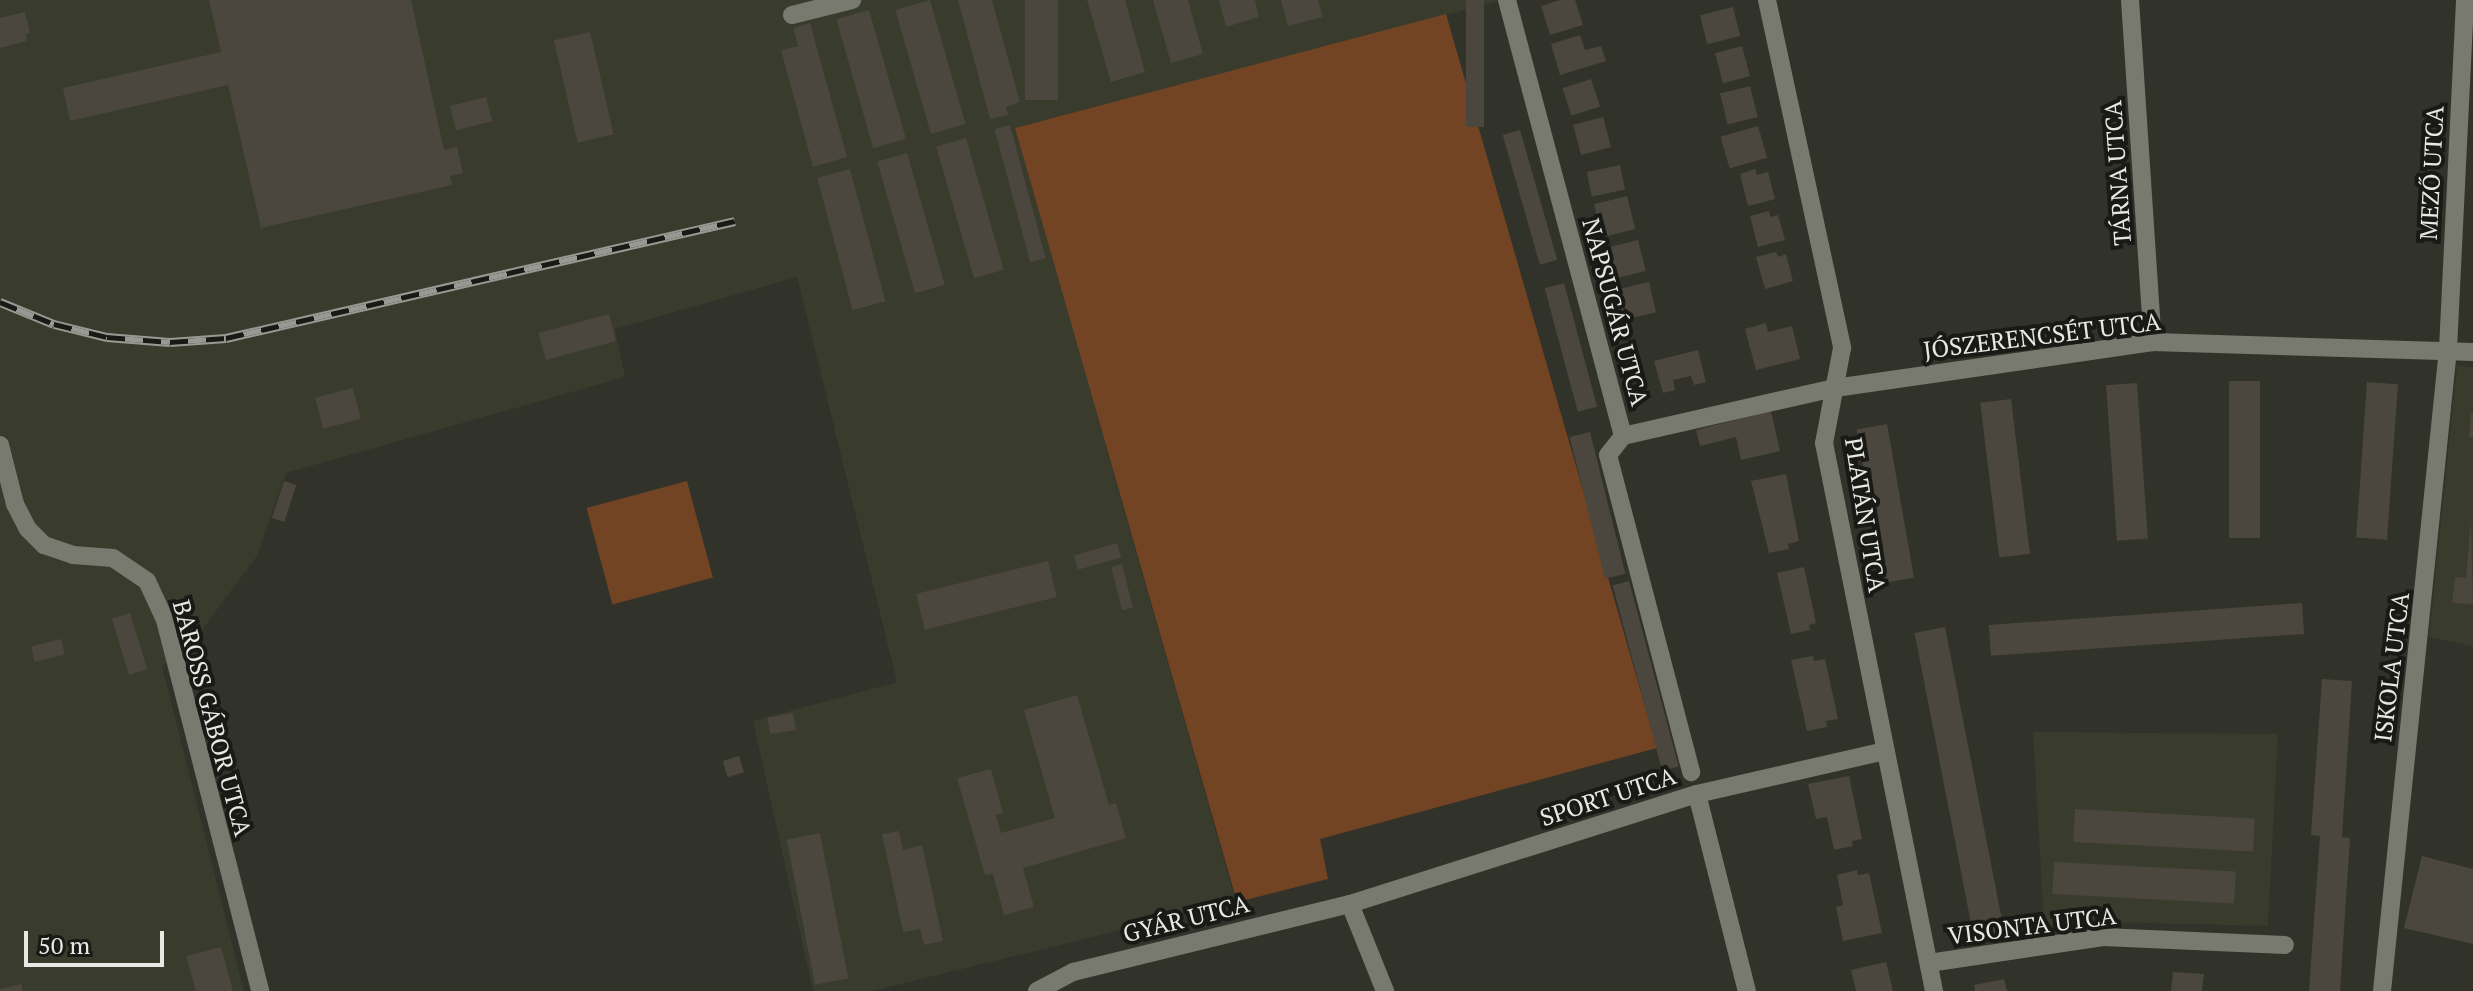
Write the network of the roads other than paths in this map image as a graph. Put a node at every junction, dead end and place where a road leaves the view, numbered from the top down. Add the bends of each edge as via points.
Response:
1 (852, 0) edge
2 (1507, 0) edge
3 (1767, 0) edge
4 (2130, 0) edge
5 (2465, 0) edge
6 (792, 15) dead end
7 (2153, 342) junction
8 (2448, 349) junction
9 (2473, 352) edge
10 (1835, 388) junction
11 (1623, 436) junction
12 (0, 445) edge
13 (1885, 751) junction
14 (1691, 772) dead end
15 (1697, 794) junction
16 (1350, 904) junction
17 (2285, 945) dead end
18 (1929, 963) junction
19 (260, 991) edge
20 (1037, 991) edge
21 (1385, 991) edge
22 (1747, 991) edge
23 (1934, 991) edge
24 (2382, 991) edge

1 - 6 street
2 - 11 street, NAPSUGÁR UTCA
3 - 10 street, PLATÁN UTCA via 1842,348
4 - 7 street, TÁRNA UTCA
5 - 8 street, MEZŐ UTCA
7 - 8 street, JÓSZERENCSÉT UTCA
7 - 10 street, JÓSZERENCSÉT UTCA
8 - 9 street, JÓSZERENCSÉT UTCA
8 - 24 street, ISKOLA UTCA
10 - 11 street, JÓSZERENCSÉT UTCA
10 - 13 street, PLATÁN UTCA via 1824,443
11 - 14 street, NAPSUGÁR UTCA via 1608,455
12 - 19 street, BAROSS GÁBOR UTCA via 15,504 44,545 73,555 113,558 147,581 165,620
13 - 15 street, SPORT UTCA
13 - 18 street, PLATÁN UTCA
15 - 16 street, SPORT UTCA
15 - 22 street
16 - 20 street, GYÁR UTCA via 1073,972
16 - 21 street
17 - 18 street, VISONTA UTCA via 2103,937
18 - 23 street, PLATÁN UTCA

